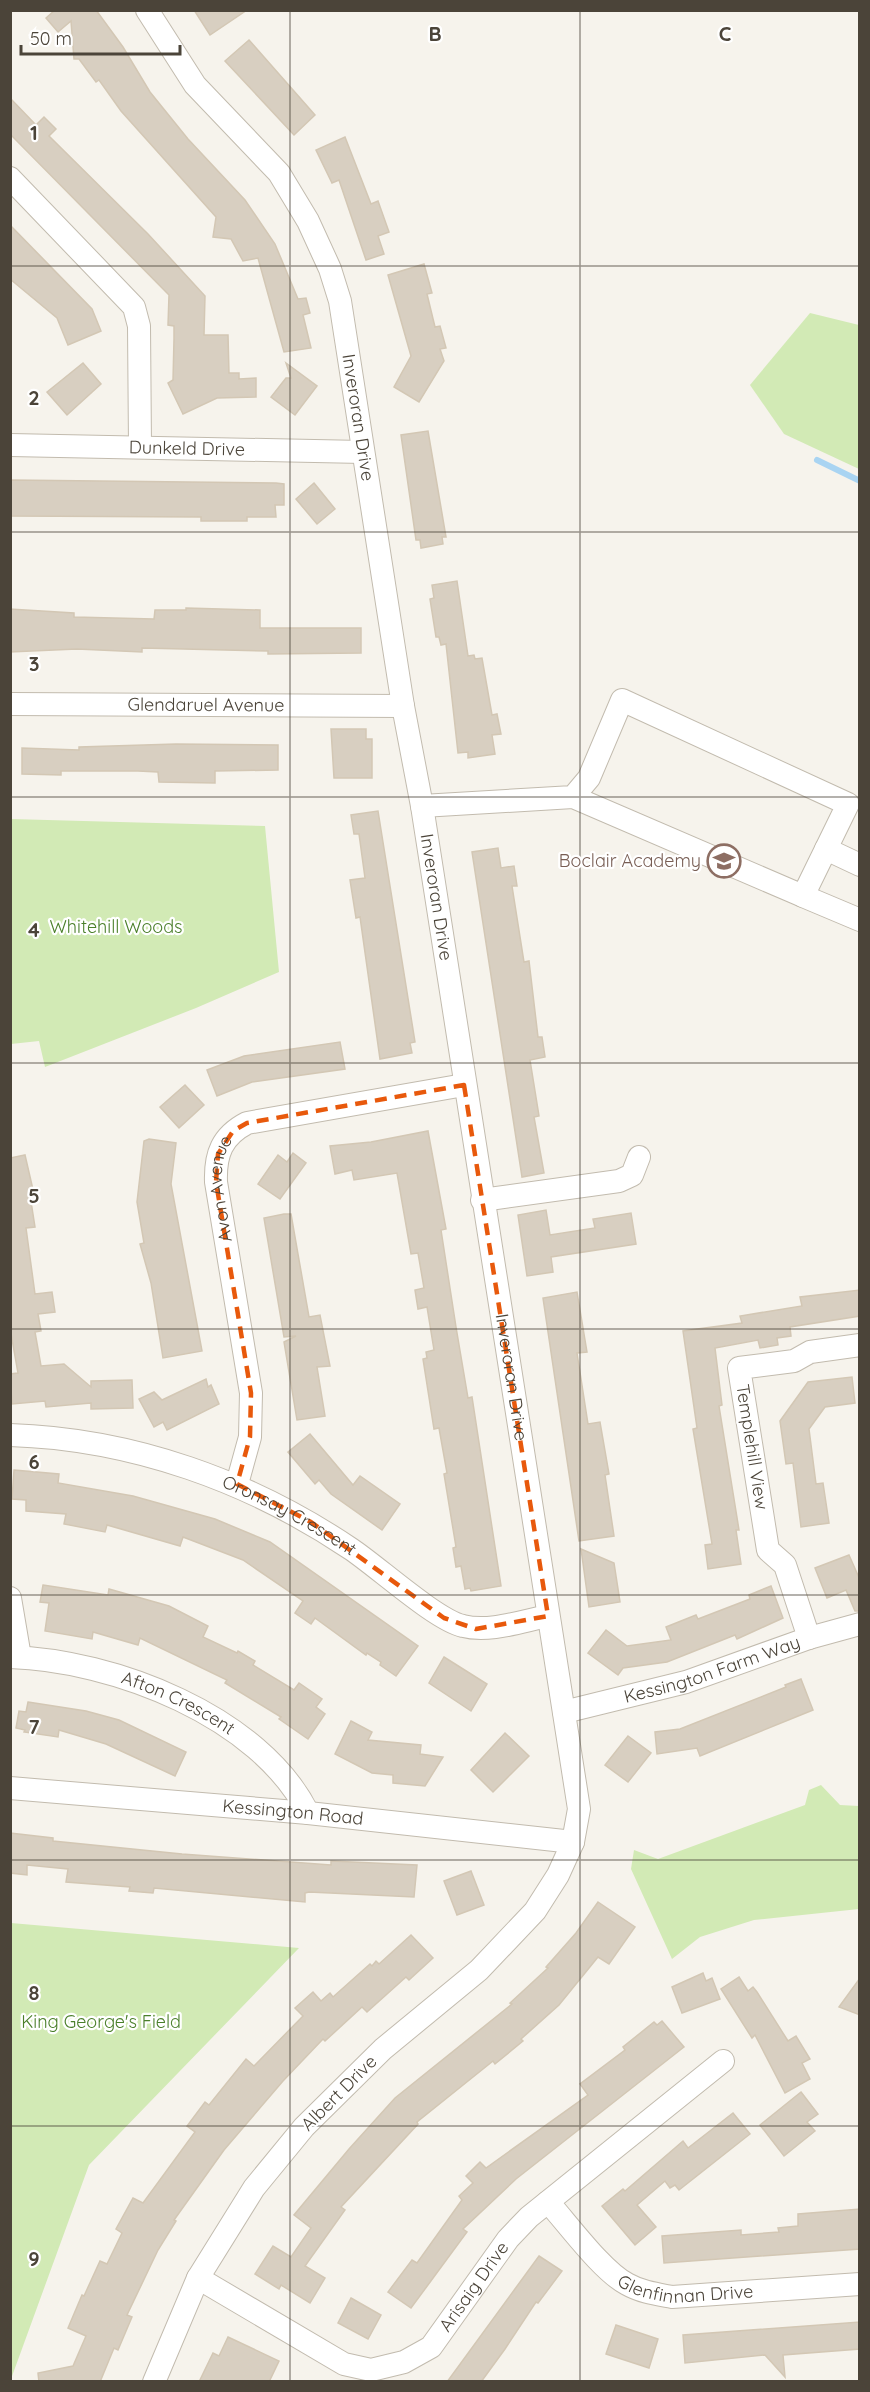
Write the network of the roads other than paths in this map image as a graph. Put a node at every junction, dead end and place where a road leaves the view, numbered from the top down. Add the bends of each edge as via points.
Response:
1 (147, 10) edge
2 (10, 178) edge
3 (10, 446) edge
4 (140, 447) junction
5 (363, 452) junction
6 (10, 704) edge
7 (403, 706) junction
8 (573, 797) junction
9 (422, 806) junction
10 (854, 806) edge
11 (826, 849) junction
12 (860, 865) edge
13 (803, 896) junction
14 (860, 920) edge
15 (464, 1085) junction
16 (639, 1158) dead end
17 (482, 1200) junction
18 (860, 1345) edge
19 (10, 1435) edge
20 (237, 1484) junction
21 (10, 1598) edge
22 (548, 1616) junction
23 (860, 1624) edge
24 (809, 1638) junction
25 (15, 1657) edge
26 (564, 1712) junction
27 (10, 1788) edge
28 (308, 1813) junction
29 (573, 1842) junction
30 (723, 2061) dead end
31 (548, 2202) junction
32 (198, 2278) junction
33 (860, 2284) edge
34 (154, 2382) edge

1 - 5 street, Inveroran Drive via 195,85 279,173 308,221 340,300
2 - 4 street via 134,307 140,326
3 - 4 street, Dunkeld Drive
4 - 5 street, Dunkeld Drive
5 - 7 street, Inveroran Drive
6 - 7 street, Glendaruel Avenue
7 - 9 street, Inveroran Drive
8 - 9 street
8 - 10 street via 589,778 622,700
8 - 13 street
9 - 15 street, Inveroran Drive
10 - 11 street
11 - 12 street
11 - 13 street
13 - 14 street
15 - 17 street, Inveroran Drive
15 - 20 street, Avon Avenue via 247,1123 223,1142 216,1182 251,1393 250,1437
16 - 17 street via 632,1175 619,1181
17 - 22 street, Inveroran Drive
18 - 24 street, Templehill View via 810,1352 794,1361 740,1368 768,1550 785,1565
19 - 20 street, Oronsay Crescent via 114,1448
20 - 22 street, Oronsay Crescent via 311,1522 444,1618 461,1626 476,1629
21 - 25 street
22 - 26 street, Inveroran Drive
23 - 24 street, Kessington Farm Way
24 - 26 street, Kessington Farm Way via 686,1682
25 - 28 street, Afton Crescent via 107,1672 138,1682 209,1716 266,1759 299,1796
26 - 29 street, Inveroran Drive via 579,1809
27 - 28 street, Kessington Road
28 - 29 street, Kessington Road
29 - 32 street, Albert Drive via 535,1911 479,1970 383,2049 304,2127 254,2188
30 - 31 street, Arisaig Drive
31 - 32 street, Arisaig Drive via 508,2239 431,2348 404,2362 371,2370 344,2364
31 - 33 street, Glenfinnan Drive via 606,2266 624,2283 643,2292 672,2297
32 - 34 street, Albert Drive

